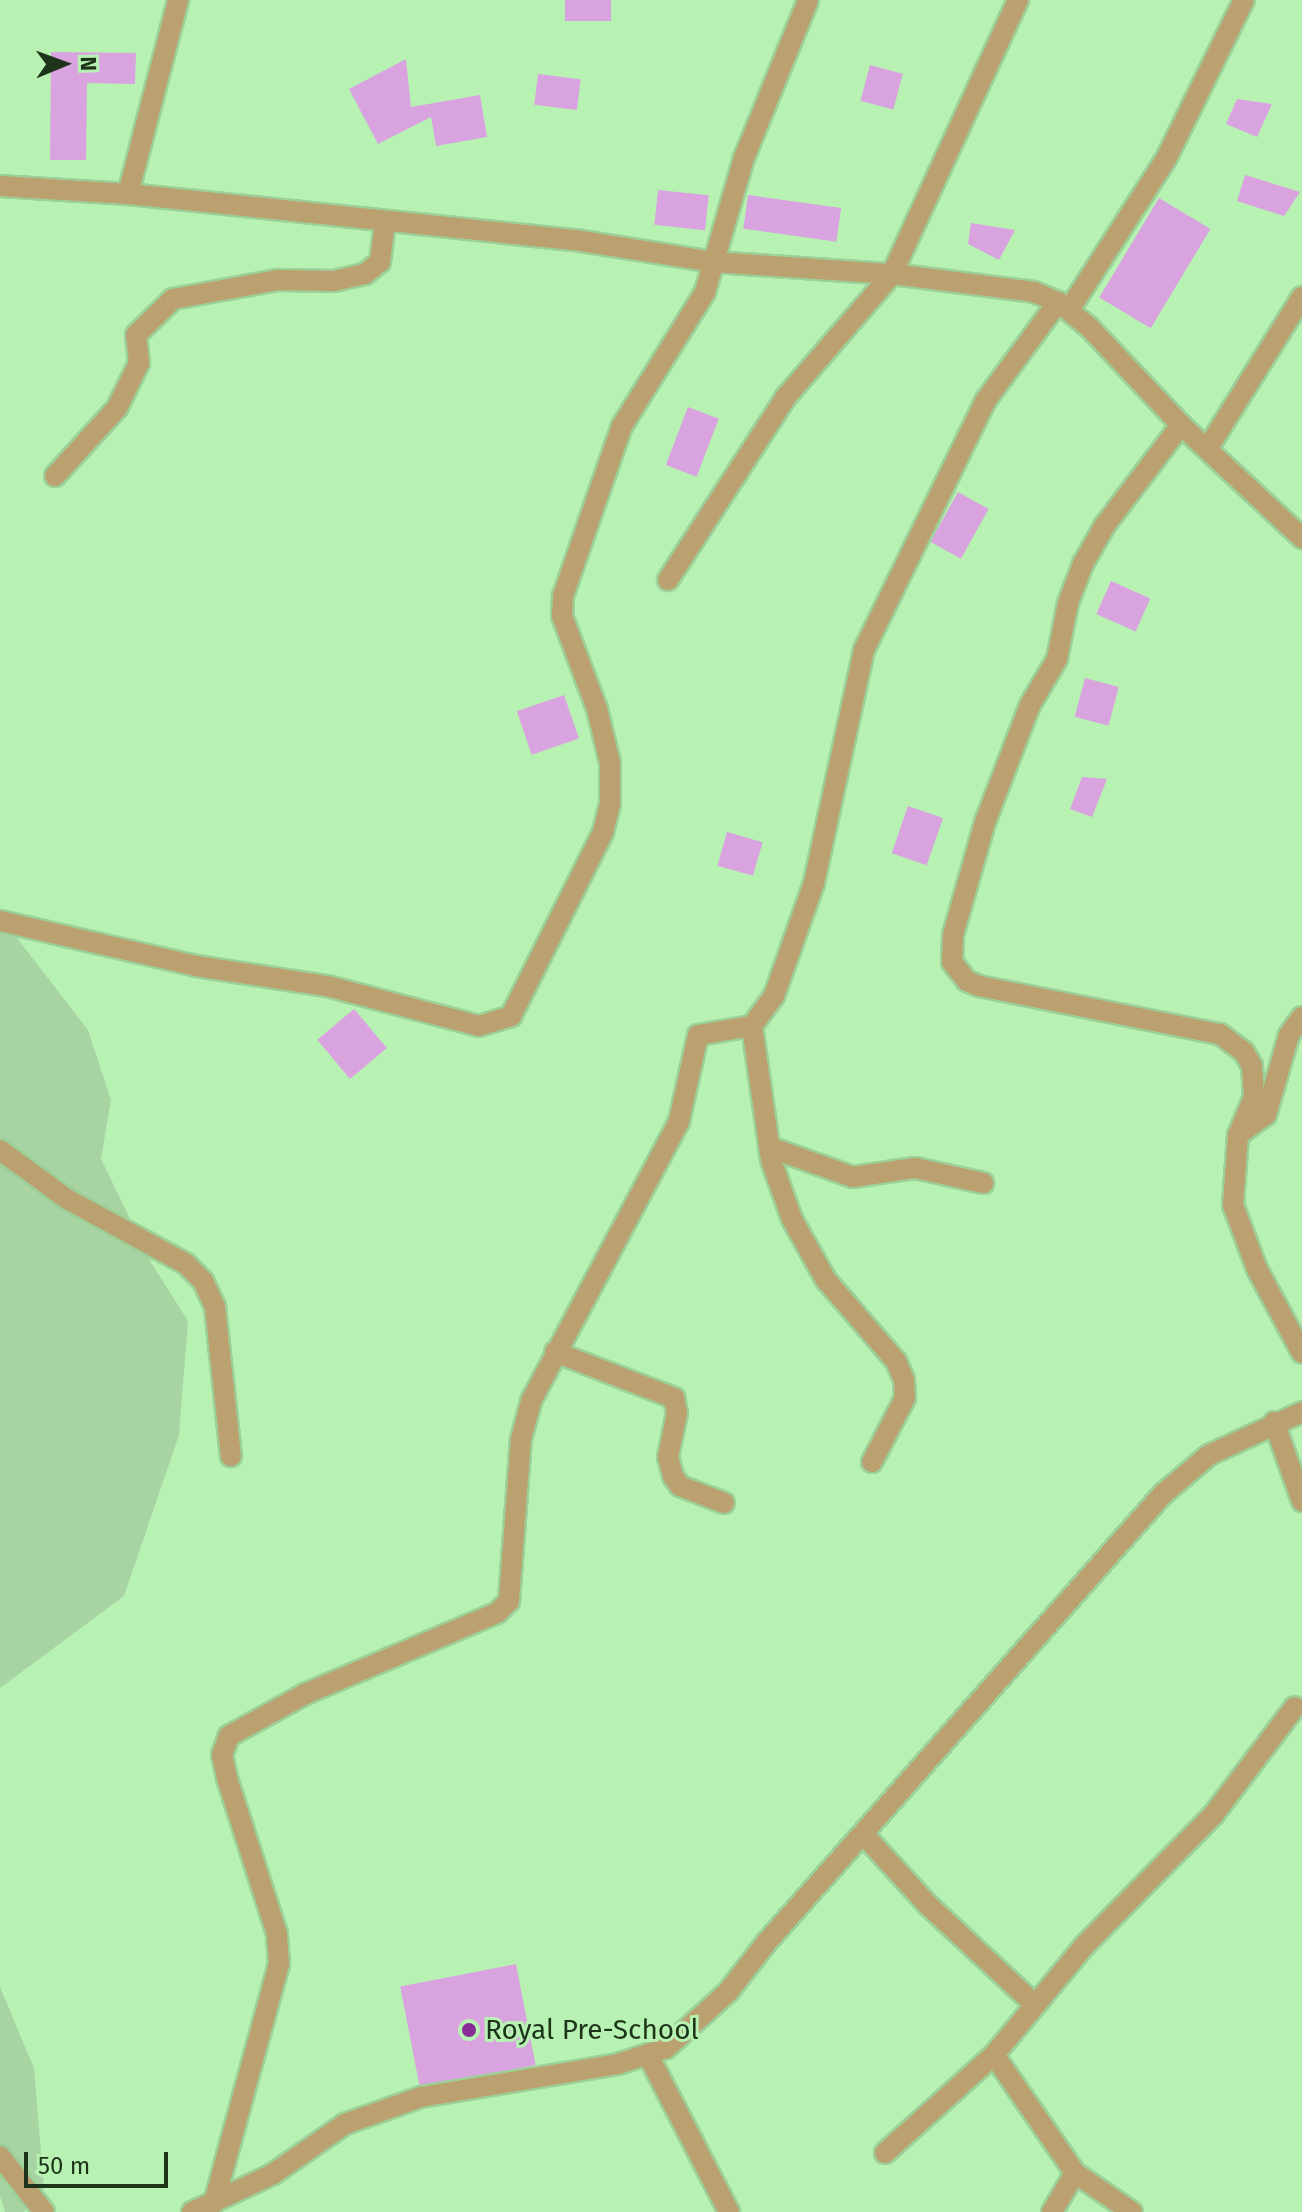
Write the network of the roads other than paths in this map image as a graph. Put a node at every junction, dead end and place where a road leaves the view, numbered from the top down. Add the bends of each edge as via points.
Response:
1 (178, 0) edge
2 (808, 0) edge
3 (1018, 0) edge
4 (1244, 0) edge
5 (0, 186) edge
6 (128, 194) junction
7 (385, 221) junction
8 (714, 262) junction
9 (892, 274) junction
10 (1302, 297) edge
11 (1063, 306) junction
12 (1181, 425) junction
13 (1208, 448) junction
14 (55, 476) dead end
15 (1302, 538) edge
16 (668, 580) dead end
17 (0, 921) edge
18 (1302, 1017) edge
19 (752, 1026) junction
20 (1238, 1135) junction
21 (769, 1147) junction
22 (0, 1150) edge
23 (983, 1183) dead end
24 (1295, 1328) edge
25 (555, 1352) junction
26 (1302, 1353) edge
27 (1302, 1412) edge
28 (1274, 1422) junction
29 (231, 1456) dead end
30 (872, 1462) dead end
31 (1302, 1501) edge
32 (724, 1503) dead end
33 (1295, 1707) dead end
34 (864, 1835) junction
35 (1034, 2004) junction
36 (648, 2055) junction
37 (994, 2055) junction
38 (885, 2153) dead end
39 (0, 2156) edge
40 (1069, 2165) junction
41 (214, 2203) junction
42 (44, 2212) edge
43 (192, 2212) edge
44 (729, 2212) edge
45 (1052, 2212) edge
46 (1132, 2212) edge

1 - 6 street
2 - 8 street via 744,158
3 - 9 street
4 - 11 street via 1166,159
5 - 6 street
6 - 7 street
7 - 8 street via 581,241
7 - 14 street via 380,262 365,274 334,281 278,280 173,299 136,335 138,369 117,408
8 - 9 street
8 - 17 street via 696,312 622,426 563,596 562,616 597,709 610,763 610,803 603,832 511,1016 479,1026 327,986 196,966
9 - 11 street via 1013,287
9 - 16 street via 786,397
10 - 13 street
11 - 12 street
11 - 19 street via 986,400 864,650 814,883 774,996
12 - 13 street
12 - 20 street via 1105,525 1083,564 1068,603 1057,659 1030,705 985,822 951,948 958,972 979,986 1233,1039 1254,1078 1254,1097
13 - 15 street
18 - 20 street via 1289,1035 1266,1115
19 - 21 street
19 - 25 street via 698,1035 679,1121
20 - 24 street via 1233,1205 1238,1226
21 - 23 street via 853,1177 915,1168
21 - 30 street via 792,1219 826,1280 896,1361 904,1380 905,1398
22 - 29 street via 67,1199 186,1264 203,1281 215,1307
24 - 26 street
25 - 32 street via 674,1398 677,1413 668,1457 673,1476 680,1486
25 - 41 street via 531,1401 521,1439 509,1601 497,1613 305,1694 229,1736 222,1755 227,1778 277,1934 279,1964
27 - 28 street
28 - 31 street
28 - 34 street via 1209,1455 1163,1494
33 - 35 street via 1214,1814
34 - 35 street via 929,1906
34 - 36 street via 718,2003 666,2048
35 - 37 street
36 - 41 street via 421,2097 345,2124 273,2174
36 - 44 street
37 - 38 street
37 - 40 street
39 - 42 street
40 - 45 street
40 - 46 street
41 - 43 street

